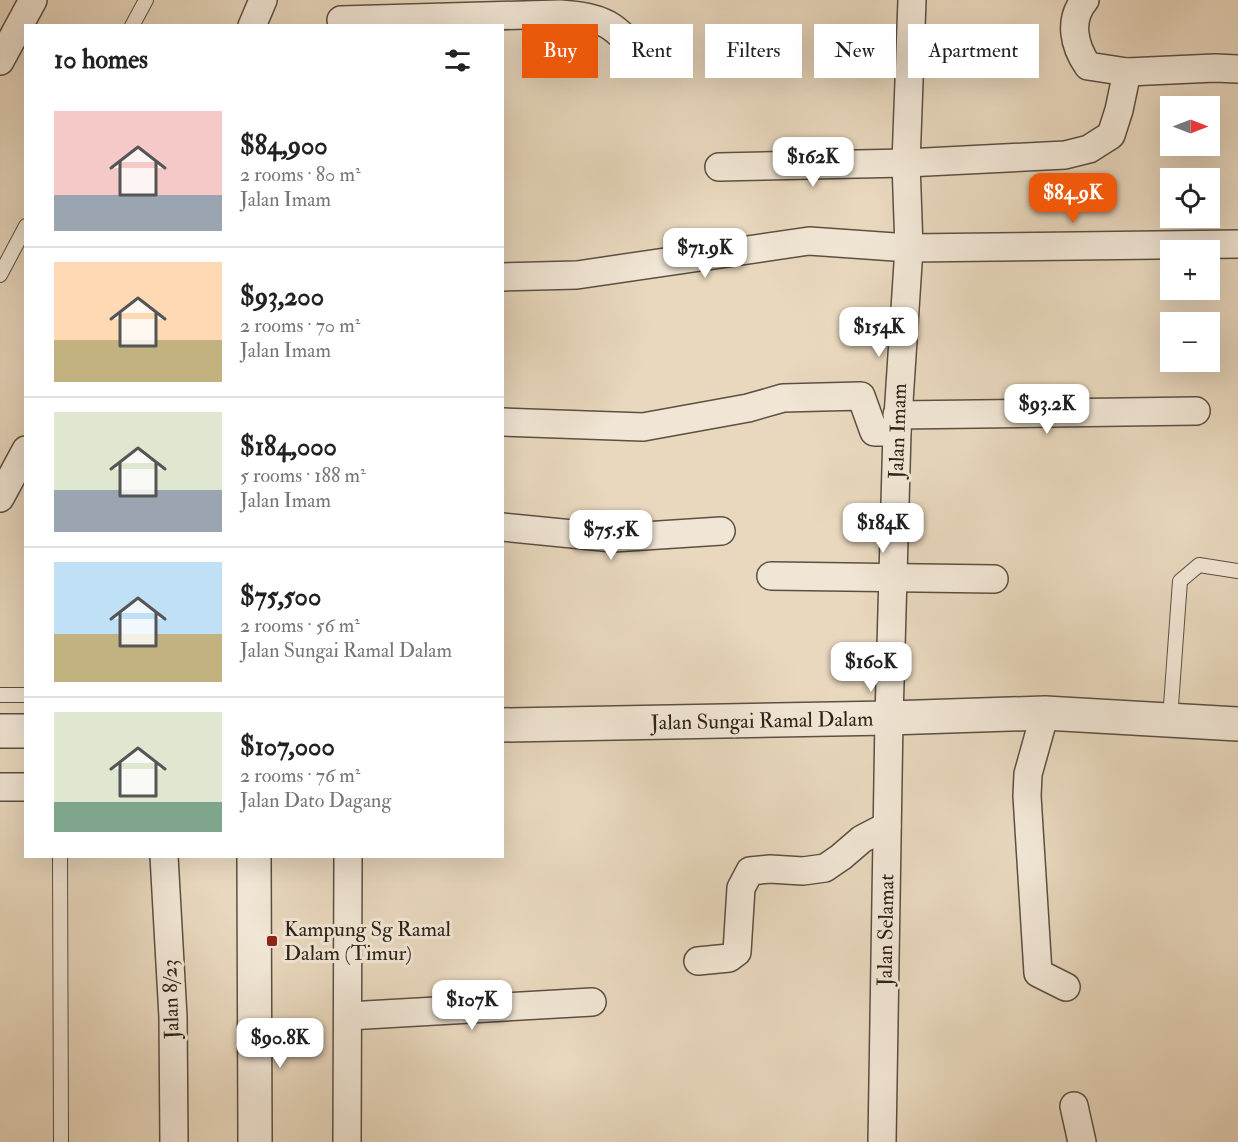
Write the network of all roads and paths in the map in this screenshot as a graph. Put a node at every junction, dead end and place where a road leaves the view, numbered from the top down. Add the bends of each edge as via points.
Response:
1 (33, 0) edge
2 (146, 0) edge
3 (263, 0) edge
4 (912, 0) edge
5 (1085, 0) edge
6 (341, 15) edge
7 (133, 24) edge
8 (253, 24) edge
9 (610, 25) edge
10 (0, 61) edge
11 (1238, 69) edge
12 (1127, 72) junction
13 (906, 163) junction
14 (719, 167) dead end
15 (24, 230) edge
16 (1238, 244) edge
17 (909, 248) junction
18 (0, 275) edge
19 (504, 277) edge
20 (1196, 411) dead end
21 (504, 422) edge
22 (897, 423) junction
23 (24, 454) edge
24 (0, 498) edge
25 (504, 527) edge
26 (722, 531) dead end
27 (1238, 571) edge
28 (771, 576) dead end
29 (894, 577) junction
30 (994, 579) dead end
31 (0, 695) edge
32 (24, 695) edge
33 (1045, 713) junction
34 (889, 718) junction
35 (1170, 719) junction
36 (1238, 724) edge
37 (504, 726) edge
38 (0, 731) edge
39 (24, 731) edge
40 (0, 786) edge
41 (24, 787) edge
42 (888, 826) junction
43 (60, 858) edge
44 (164, 858) edge
45 (254, 858) edge
46 (348, 858) edge
47 (698, 962) dead end
48 (1066, 987) dead end
49 (592, 1002) dead end
50 (348, 1016) junction
51 (1074, 1106) dead end
52 (61, 1142) edge
53 (174, 1142) edge
54 (255, 1142) edge
55 (347, 1142) edge
56 (882, 1142) edge
57 (1082, 1142) edge

1 - 10 street
2 - 7 lane
3 - 8 street
4 - 13 street, Jalan Imam
5 - 12 street via 1078,9 1075,30 1078,51 1088,66
6 - 9 street via 560,14 587,16
11 - 12 street
12 - 13 street via 1111,135 1089,149 1065,155
13 - 14 street
13 - 17 street, Jalan Imam
15 - 18 lane
16 - 17 street
17 - 19 street via 809,241 577,274
17 - 22 street, Jalan Imam
20 - 22 street
21 - 22 street via 644,427 783,398 861,396 874,432
22 - 29 street, Jalan Imam
23 - 24 street
25 - 26 street via 614,538
27 - 35 lane via 1199,565 1180,581
28 - 29 street
29 - 30 street
29 - 34 street, Jalan Imam
31 - 32 lane
33 - 34 street, Jalan Sungai Ramal Dalam
33 - 35 street, Jalan Sungai Ramal Dalam
33 - 48 street via 1028,774 1027,796 1038,973
34 - 37 street, Jalan Sungai Ramal Dalam
34 - 42 street, Jalan Selamat
35 - 36 street, Jalan Sungai Ramal Dalam
38 - 39 street
40 - 41 street
42 - 47 street via 862,839 825,868 750,871 741,888 737,952 729,958
42 - 56 street, Jalan Selamat
43 - 52 lane
44 - 53 street, Jalan 8/23 via 173,1017
45 - 54 street
46 - 50 street
49 - 50 street
50 - 55 street
51 - 57 street

